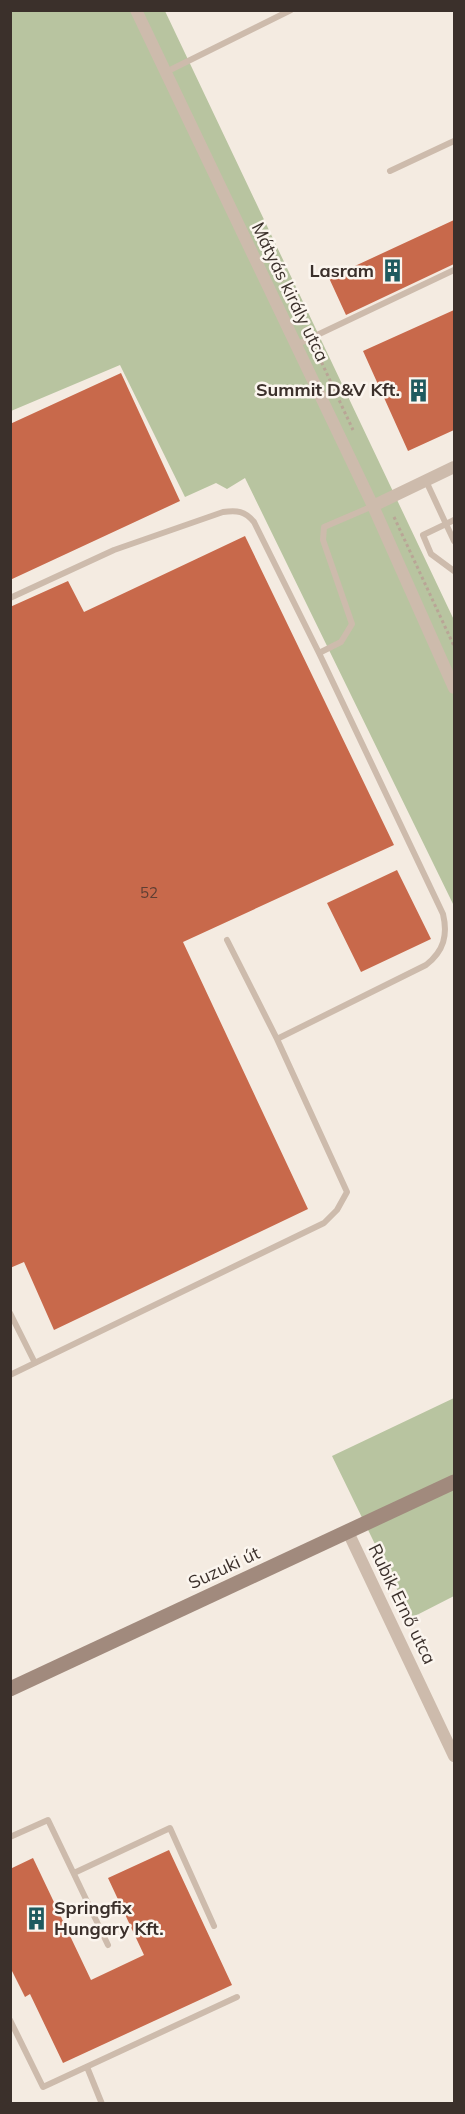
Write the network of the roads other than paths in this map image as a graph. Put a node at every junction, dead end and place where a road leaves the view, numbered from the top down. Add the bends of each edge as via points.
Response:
1 (136, 10) edge
2 (291, 10) edge
3 (165, 73) junction
4 (454, 141) edge
5 (390, 171) dead end
6 (454, 270) edge
7 (296, 345) junction
8 (454, 467) edge
9 (426, 481) junction
10 (373, 506) junction
11 (454, 520) edge
12 (446, 524) junction
13 (454, 541) edge
14 (454, 571) edge
15 (10, 598) edge
16 (319, 653) junction
17 (454, 688) edge
18 (227, 940) dead end
19 (276, 1039) junction
20 (10, 1313) edge
21 (35, 1363) junction
22 (10, 1375) edge
23 (454, 1482) edge
24 (348, 1532) junction
25 (10, 1689) edge
26 (454, 1756) edge
27 (10, 1837) edge
28 (74, 1873) junction
29 (214, 1926) dead end
30 (108, 1946) dead end
31 (237, 1997) dead end
32 (10, 2020) edge
33 (87, 2067) junction
34 (102, 2103) edge

1 - 3 street, Mátyás király utca
2 - 3 lane
3 - 7 street, Mátyás király utca
4 - 5 lane
6 - 7 lane
7 - 10 street, Mátyás király utca
8 - 9 street
9 - 10 street
9 - 12 lane
10 - 16 lane via 324,527 323,540 352,624 341,642
10 - 17 street, Mátyás király utca
11 - 12 lane
12 - 13 lane
12 - 14 lane via 423,535 431,555
15 - 16 lane via 114,550 223,512 242,512 255,522
16 - 19 lane via 443,914 445,934 440,951 426,965
18 - 19 lane
19 - 21 lane via 347,1192 337,1210 324,1223
20 - 21 lane
21 - 22 lane
23 - 24 main road, Suzuki út
24 - 25 main road, Suzuki út
24 - 26 street, Rubik Ernő utca
27 - 28 lane via 48,1820
28 - 29 lane via 170,1828
28 - 30 lane
31 - 33 lane
32 - 33 lane via 43,2087
33 - 34 lane

